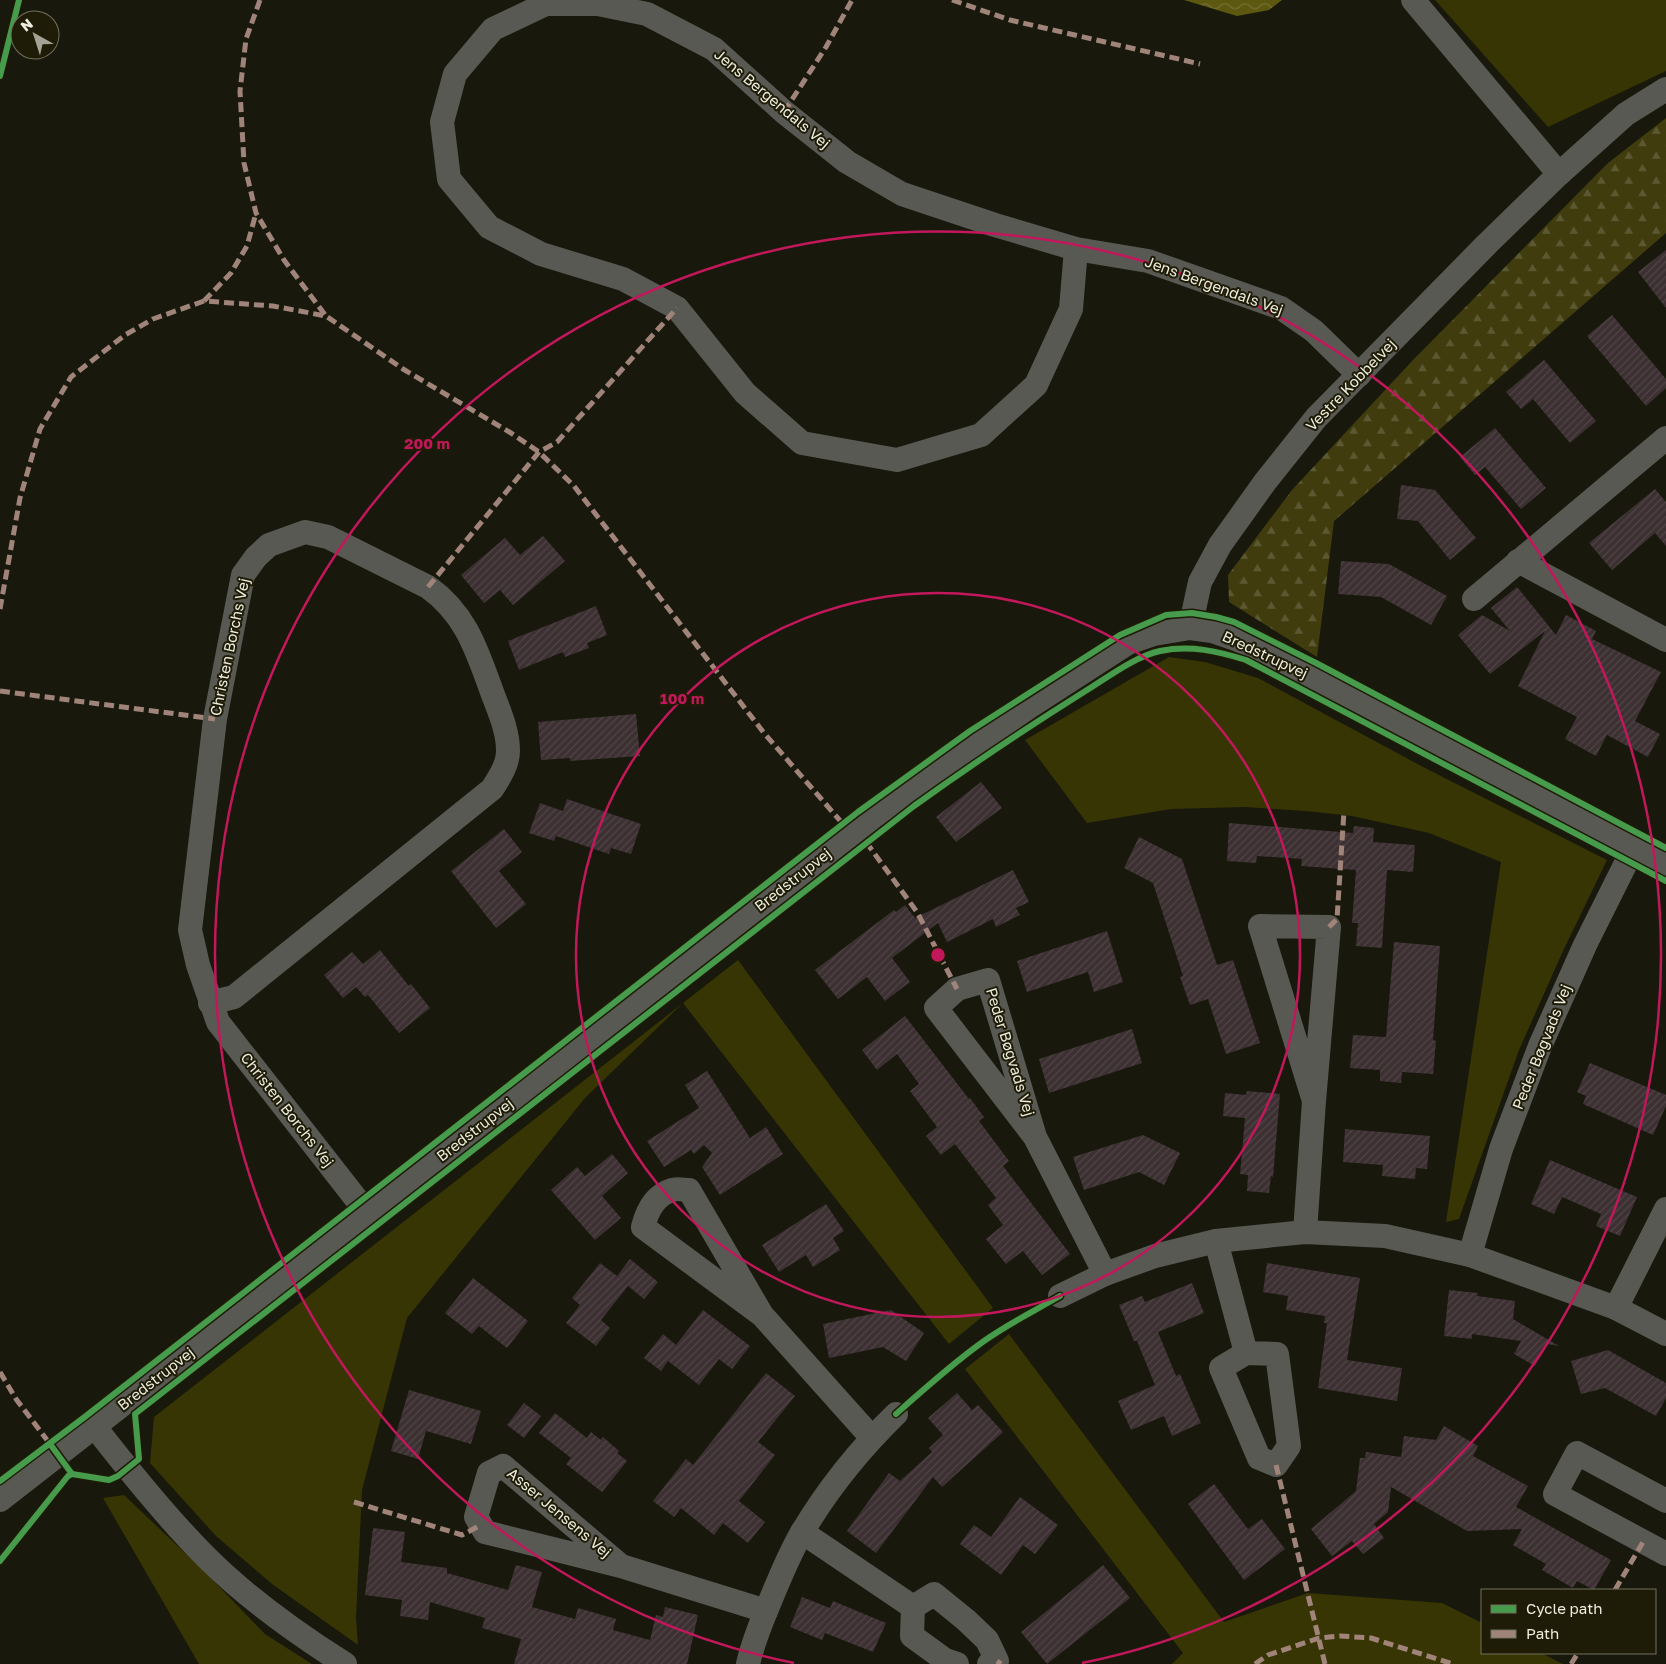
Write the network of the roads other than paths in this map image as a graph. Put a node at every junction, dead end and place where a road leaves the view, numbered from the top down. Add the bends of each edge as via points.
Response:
1 (1413, 0) edge
2 (1666, 89) edge
3 (1559, 174) junction
4 (1076, 249) junction
5 (1359, 375) junction
6 (1666, 438) edge
7 (1518, 561) junction
8 (1474, 599) dead end
9 (1190, 628) junction
10 (1666, 640) edge
11 (1634, 847) junction
12 (1666, 864) edge
13 (210, 1003) junction
14 (1314, 1101) junction
15 (1035, 1137) junction
16 (1666, 1209) edge
17 (368, 1214) junction
18 (1305, 1232) junction
19 (1216, 1241) junction
20 (1470, 1255) junction
21 (1105, 1274) junction
22 (1060, 1296) dead end
23 (1616, 1308) junction
24 (762, 1315) junction
25 (1666, 1334) edge
26 (1246, 1353) dead end
27 (896, 1414) dead end
28 (95, 1427) junction
29 (872, 1438) junction
30 (1664, 1494) edge
31 (0, 1500) edge
32 (802, 1532) junction
33 (1666, 1554) edge
34 (621, 1566) junction
35 (913, 1607) junction
36 (766, 1611) junction
37 (345, 1664) edge
38 (748, 1664) edge
39 (957, 1664) edge
40 (988, 1664) edge

1 - 3 street
2 - 3 street, Vestre Kobbelvej via 1626,114
3 - 5 street, Vestre Kobbelvej
4 - 4 street, Jens Bergendals Vej via 902,194 847,162 784,112 714,49 647,14 598,4 546,4 493,29 455,74 442,122 449,179 488,227 541,254 623,279 677,308 745,393 802,443 897,460 981,434 1036,385 1071,309
4 - 5 street, Jens Bergendals Vej via 1148,261 1281,308 1314,331
5 - 9 street, Vestre Kobbelvej via 1316,418 1220,545 1200,582
6 - 7 street
7 - 8 street
7 - 10 street
9 - 11 street, Bredstrupvej via 1212,631 1265,652
9 - 17 street, Bredstrupvej via 1154,634 1128,643 1029,706 873,817
11 - 12 street, Bredstrupvej
11 - 20 street, Peder Bøgvads Vej via 1540,1046 1501,1149
13 - 13 street, Christen Borchs Vej via 234,997 492,789 504,770 508,752 505,727 474,642 454,610 442,596 428,587 328,537 304,532 269,545 243,575 215,719 190,930
13 - 17 street, Christen Borchs Vej via 218,1022
14 - 14 street via 1300,1055 1260,926 1329,927
14 - 18 street
15 - 15 street, Peder Bøgvads Vej via 936,1008 957,989 988,980
15 - 21 street, Peder Bøgvads Vej
16 - 23 street
17 - 28 street, Bredstrupvej
18 - 19 street
18 - 20 street via 1384,1236
19 - 21 street via 1154,1256
19 - 26 street
20 - 23 street
21 - 22 street
23 - 25 street
24 - 24 street via 689,1190 673,1189 659,1197 648,1209 643,1227
24 - 29 street
27 - 29 street
28 - 31 street, Bredstrupvej
28 - 37 street via 127,1469 206,1557 245,1592
29 - 32 street
30 - 33 street via 1577,1453 1555,1494
32 - 35 street
32 - 36 street
34 - 34 street, Asser Jensens Vej via 485,1532 476,1517 489,1473 503,1466
34 - 36 street, Asser Jensens Vej
35 - 39 street via 912,1636 945,1660
35 - 40 street via 934,1594 987,1640 997,1661
36 - 38 street

